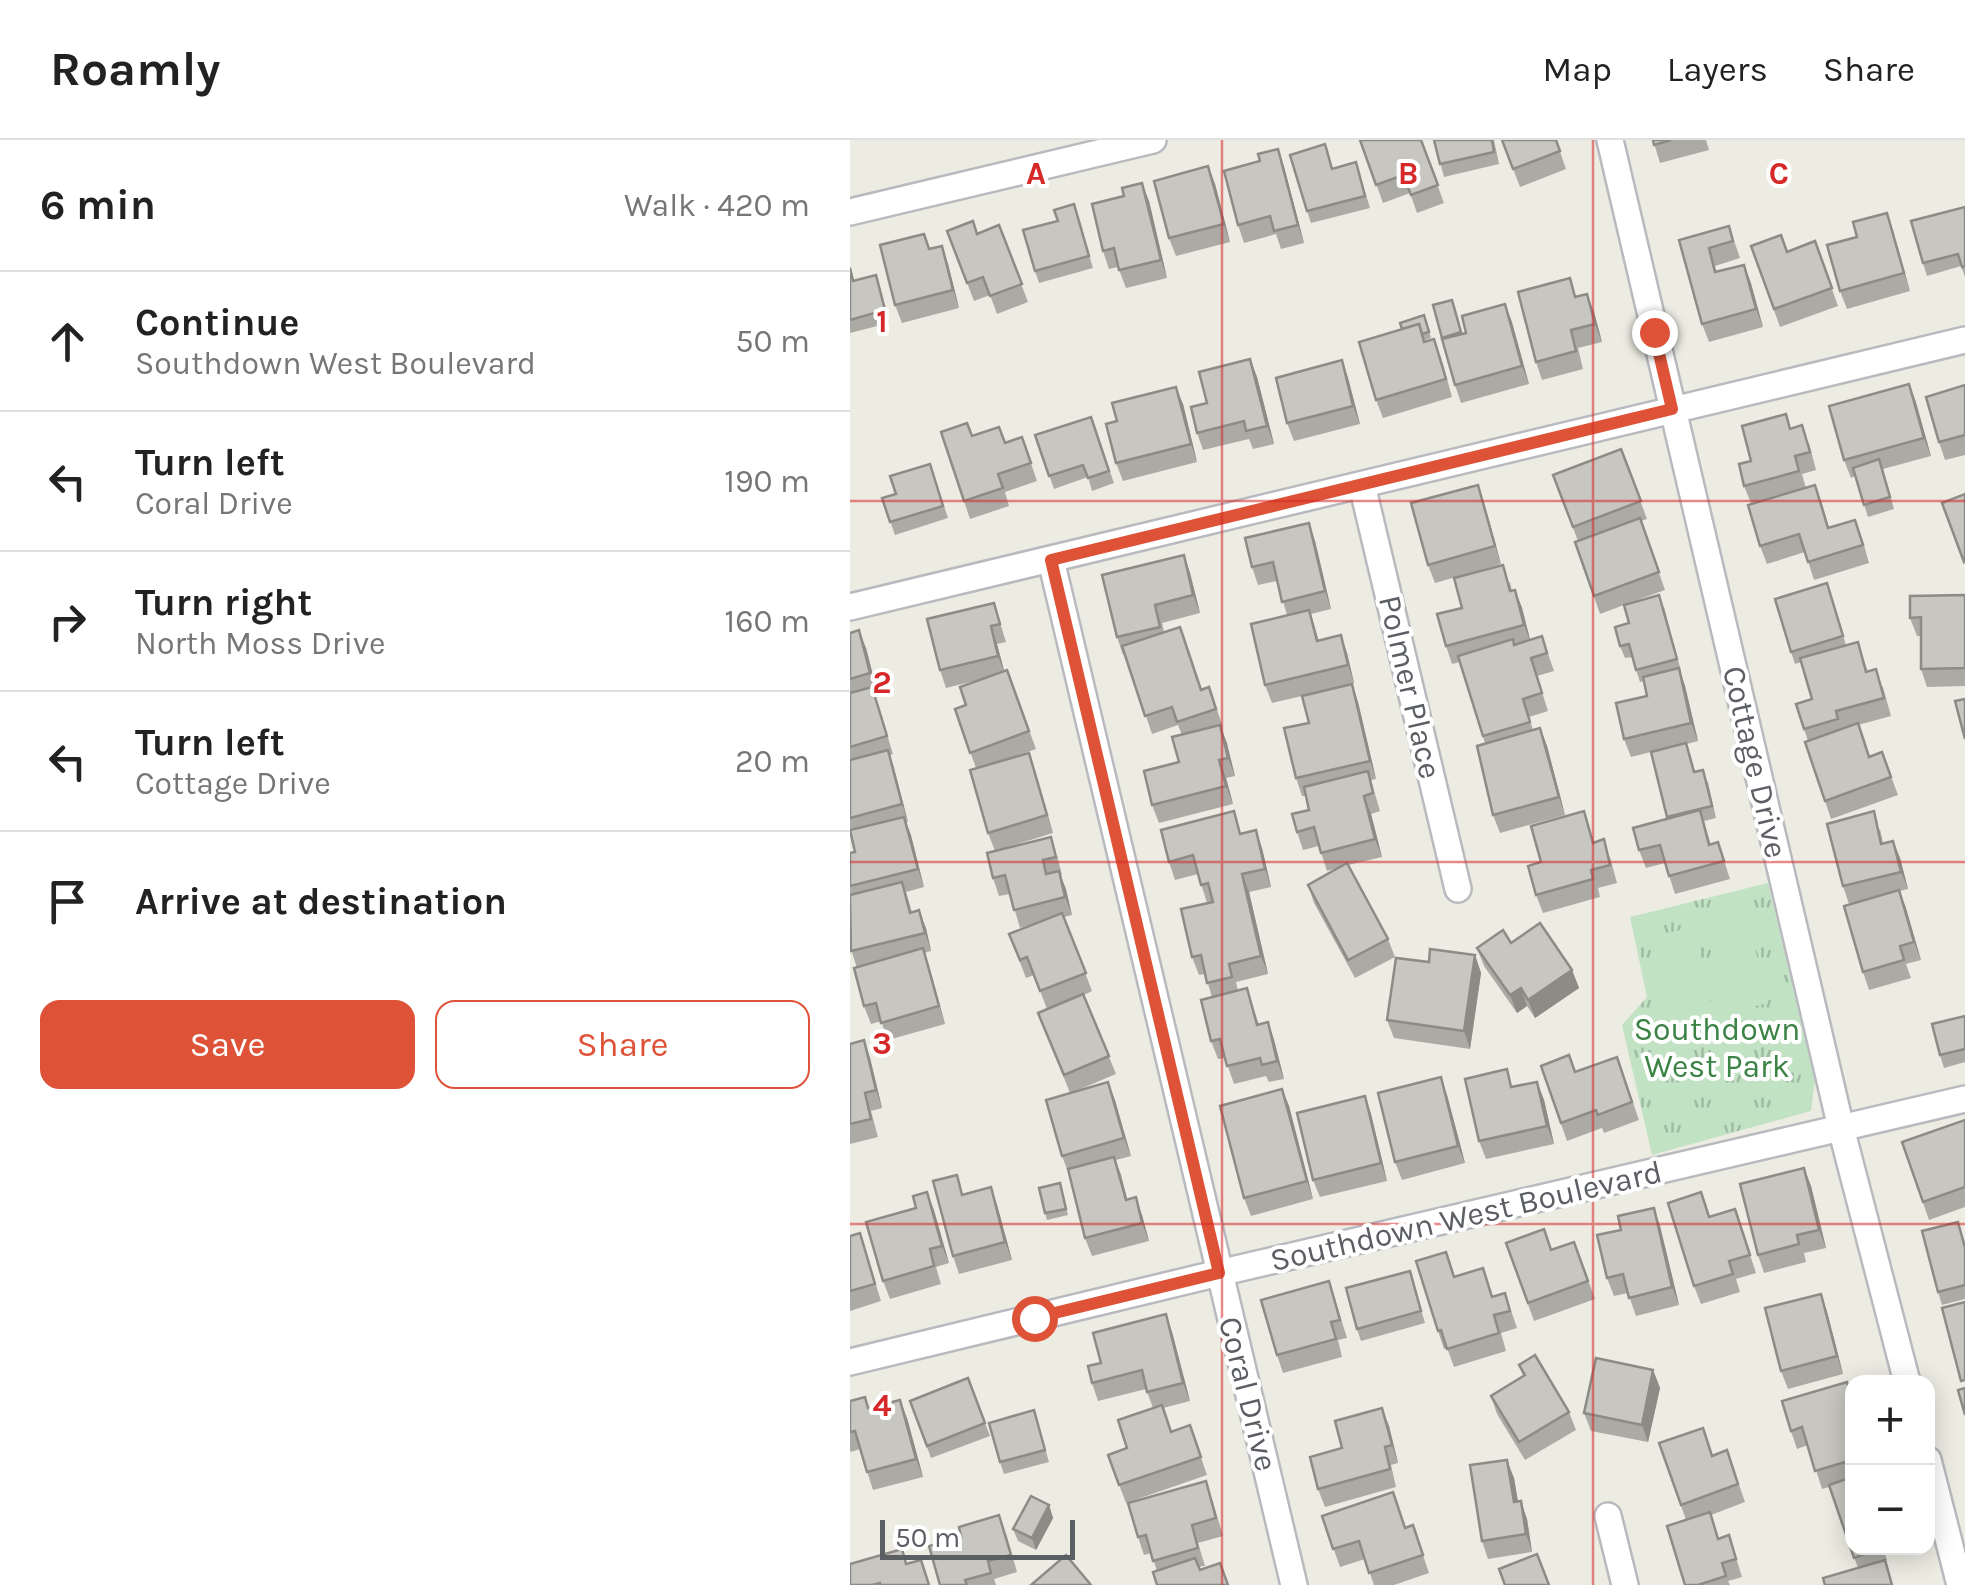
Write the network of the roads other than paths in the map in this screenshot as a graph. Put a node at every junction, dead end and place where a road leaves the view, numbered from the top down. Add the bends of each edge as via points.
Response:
1 (1154, 140) edge
2 (1610, 140) edge
3 (850, 212) edge
4 (1965, 340) edge
5 (1672, 409) junction
6 (1362, 485) junction
7 (1051, 560) junction
8 (850, 607) edge
9 (1458, 889) dead end
10 (1965, 1099) edge
11 (1841, 1128) junction
12 (1219, 1273) junction
13 (850, 1362) edge
14 (1905, 1375) edge
15 (1929, 1465) edge
16 (1608, 1516) dead end
17 (1294, 1585) edge
18 (1625, 1585) edge
19 (1960, 1585) edge

1 - 3 street
2 - 5 street, Cottage Drive
4 - 5 street
5 - 6 street
5 - 11 street, Cottage Drive
6 - 7 street
6 - 9 street, Polmer Place
7 - 8 street
7 - 12 street, Coral Drive
10 - 11 street, Southdown West Boulevard
11 - 12 street, Southdown West Boulevard
11 - 14 street, Cottage Drive
12 - 13 street, Southdown West Boulevard
12 - 17 street, Coral Drive
15 - 19 street
16 - 18 street

